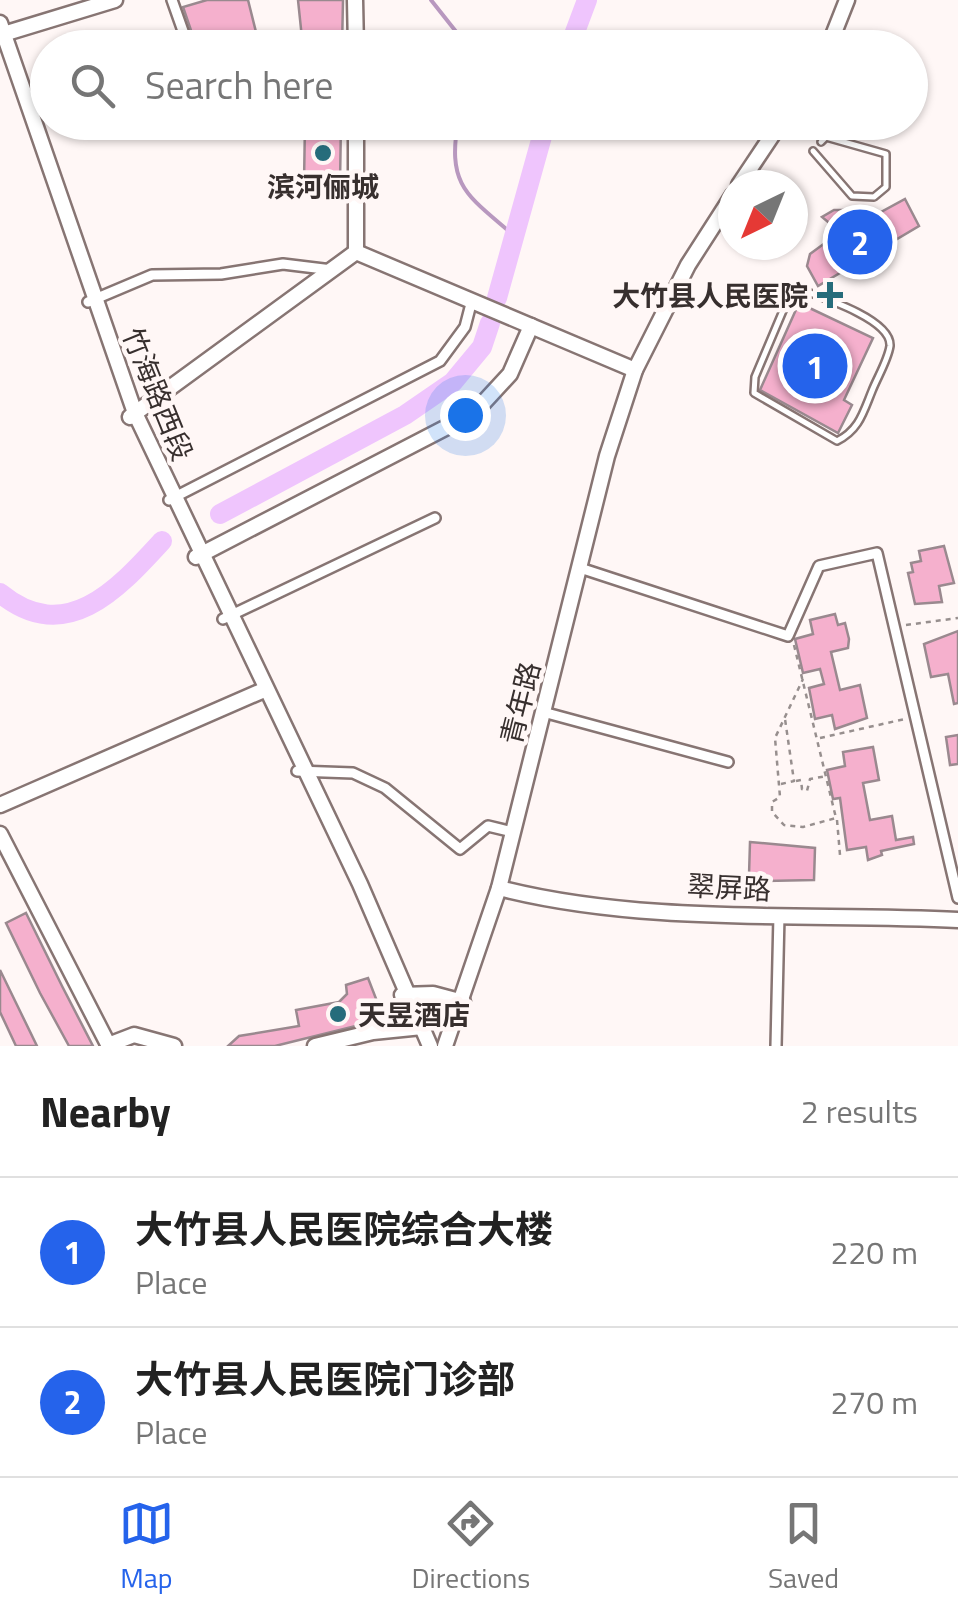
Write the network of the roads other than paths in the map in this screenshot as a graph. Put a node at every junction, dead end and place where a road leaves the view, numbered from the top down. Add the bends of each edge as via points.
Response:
1 (116, 0) edge
2 (172, 0) edge
3 (356, 0) edge
4 (847, 0) edge
5 (183, 30) edge
6 (356, 30) edge
7 (835, 30) edge
8 (1, 38) edge
9 (30, 123) edge
10 (36, 140) edge
11 (356, 140) edge
12 (769, 140) edge
13 (837, 140) edge
14 (814, 151) dead end
15 (749, 170) edge
16 (718, 218) edge
17 (356, 252) junction
18 (332, 270) junction
19 (793, 287) joint
20 (472, 300) junction
21 (91, 302) junction
22 (531, 326) junction
23 (635, 370) junction
24 (132, 415) junction
25 (172, 499) junction
26 (435, 518) dead end
27 (198, 556) junction
28 (580, 568) junction
29 (226, 618) junction
30 (261, 691) junction
31 (543, 712) junction
32 (728, 762) dead end
33 (301, 771) junction
34 (0, 805) edge
35 (513, 832) junction
36 (0, 834) edge
37 (499, 888) junction
38 (958, 898) edge
39 (780, 914) junction
40 (958, 920) edge
41 (406, 995) junction
42 (464, 1002) junction
43 (419, 1028) junction
44 (108, 1045) edge
45 (174, 1046) edge
46 (316, 1046) edge
47 (426, 1046) edge
48 (445, 1046) edge
49 (776, 1046) edge

1 - 8 street
2 - 5 street
3 - 6 street
4 - 7 street
8 - 9 street, 竹海路西段
10 - 21 street, 竹海路西段
11 - 17 street
12 - 15 street
13 - 14 lane via 886,154 886,187 874,197 852,196
16 - 23 street, 青年路
17 - 18 street
17 - 20 street
18 - 21 street via 282,264 152,275
18 - 24 street
19 - 19 lane via 754,393 837,442 860,420 890,346 887,333 874,321
20 - 22 street
20 - 25 street via 465,327 440,361
21 - 24 street, 竹海路西段
22 - 23 street
22 - 27 street via 510,374 474,413
23 - 28 street, 青年路
24 - 25 street, 竹海路西段
25 - 27 street, 竹海路西段
26 - 29 street
27 - 29 street, 竹海路西段
28 - 31 street, 青年路
28 - 38 street via 788,636 819,566 877,553
29 - 30 street, 竹海路西段
30 - 33 street, 竹海路西段
30 - 34 street
31 - 32 street
31 - 35 street, 青年路
33 - 35 street via 353,772 385,788 460,849 488,826
33 - 41 street, 竹海路西段
35 - 37 street, 青年路
36 - 44 street
37 - 39 street, 翠屏路 via 568,902
37 - 42 street, 青年路
39 - 40 street, 翠屏路
39 - 49 street
41 - 42 street
41 - 43 street, 竹海路西段
42 - 48 street, 青年路
43 - 46 street
43 - 47 street, 竹海路西段
44 - 45 street via 134,1036

